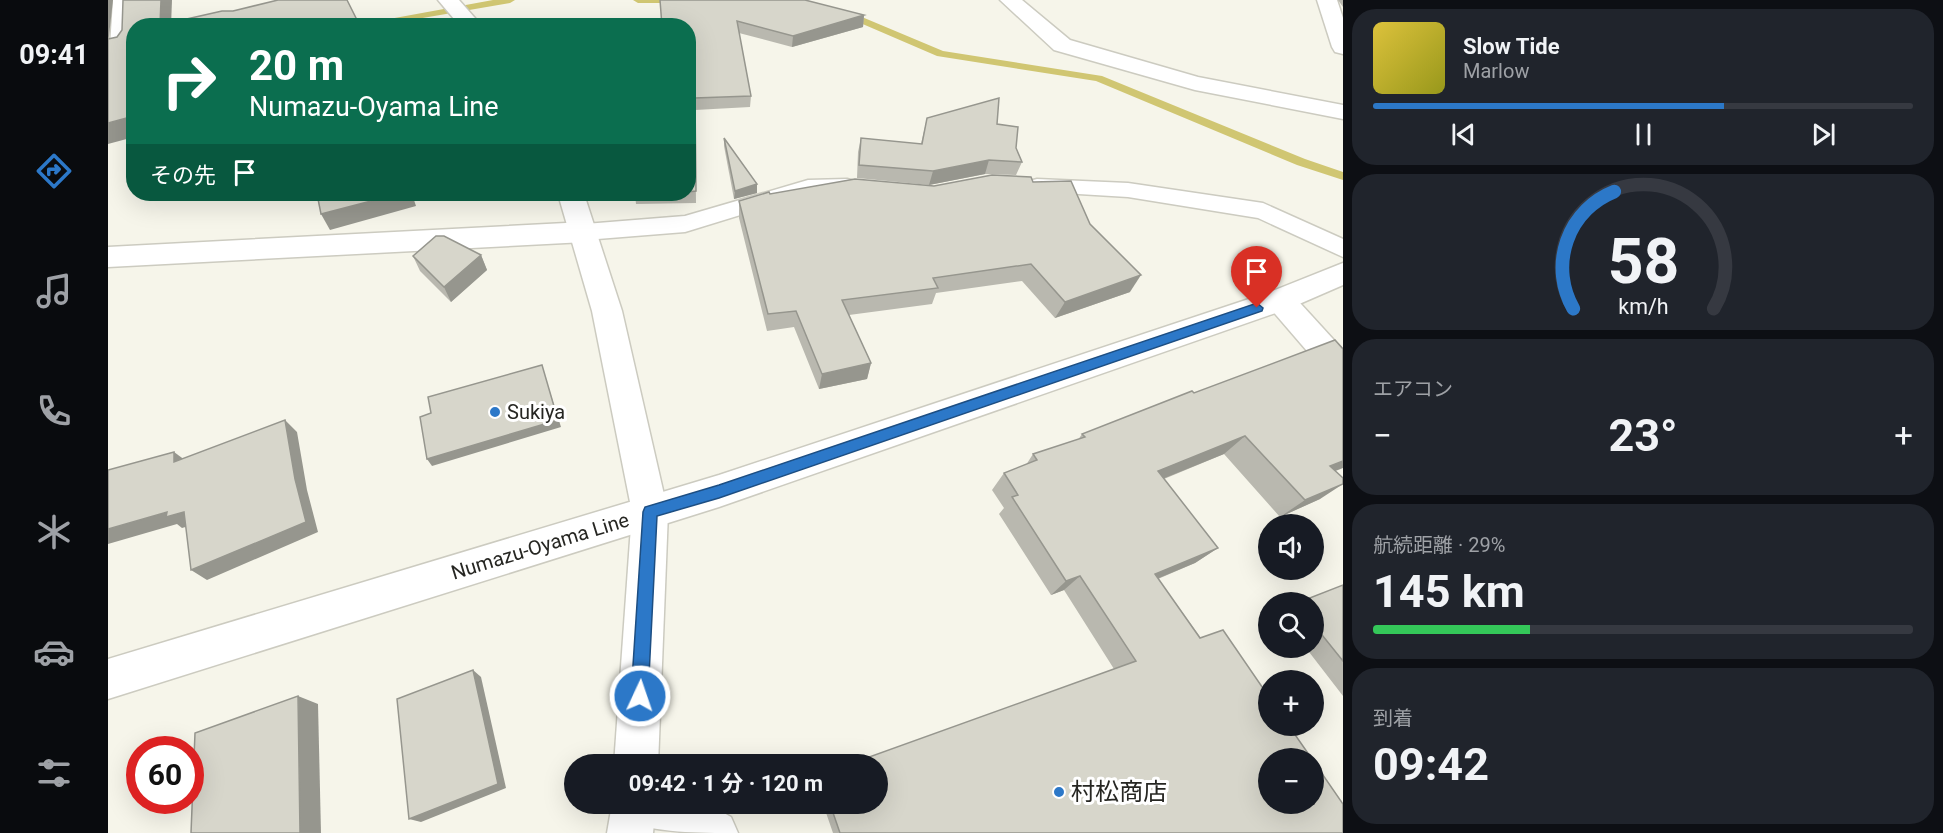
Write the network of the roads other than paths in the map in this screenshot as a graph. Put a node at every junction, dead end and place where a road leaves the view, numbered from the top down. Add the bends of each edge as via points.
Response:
1 (123, 0) edge
2 (448, 0) edge
3 (1011, 0) edge
4 (1327, 0) edge
5 (464, 18) edge
6 (1339, 22) edge
7 (121, 47) edge
8 (1343, 47) edge
9 (1343, 112) edge
10 (1020, 185) edge
11 (864, 188) edge
12 (574, 201) edge
13 (585, 232) junction
14 (1343, 249) edge
15 (108, 257) edge
16 (1343, 273) edge
17 (1280, 300) junction
18 (1343, 371) edge
19 (650, 512) junction
20 (108, 680) edge
21 (637, 754) edge
22 (633, 814) edge
23 (681, 814) edge
24 (630, 833) edge
25 (716, 833) edge

1 - 7 street
2 - 5 street
3 - 9 street via 1062,45 1195,83
4 - 6 street
6 - 8 street via 1334,31
10 - 14 lane via 1128,190 1263,210
11 - 13 lane via 808,187 685,224
12 - 13 street
13 - 15 street
13 - 19 street via 605,300
16 - 17 street, Numazu-Oyama Line
17 - 18 street
17 - 19 street, Numazu-Oyama Line
19 - 20 street, Numazu-Oyama Line
19 - 21 street
22 - 24 street
23 - 25 street

